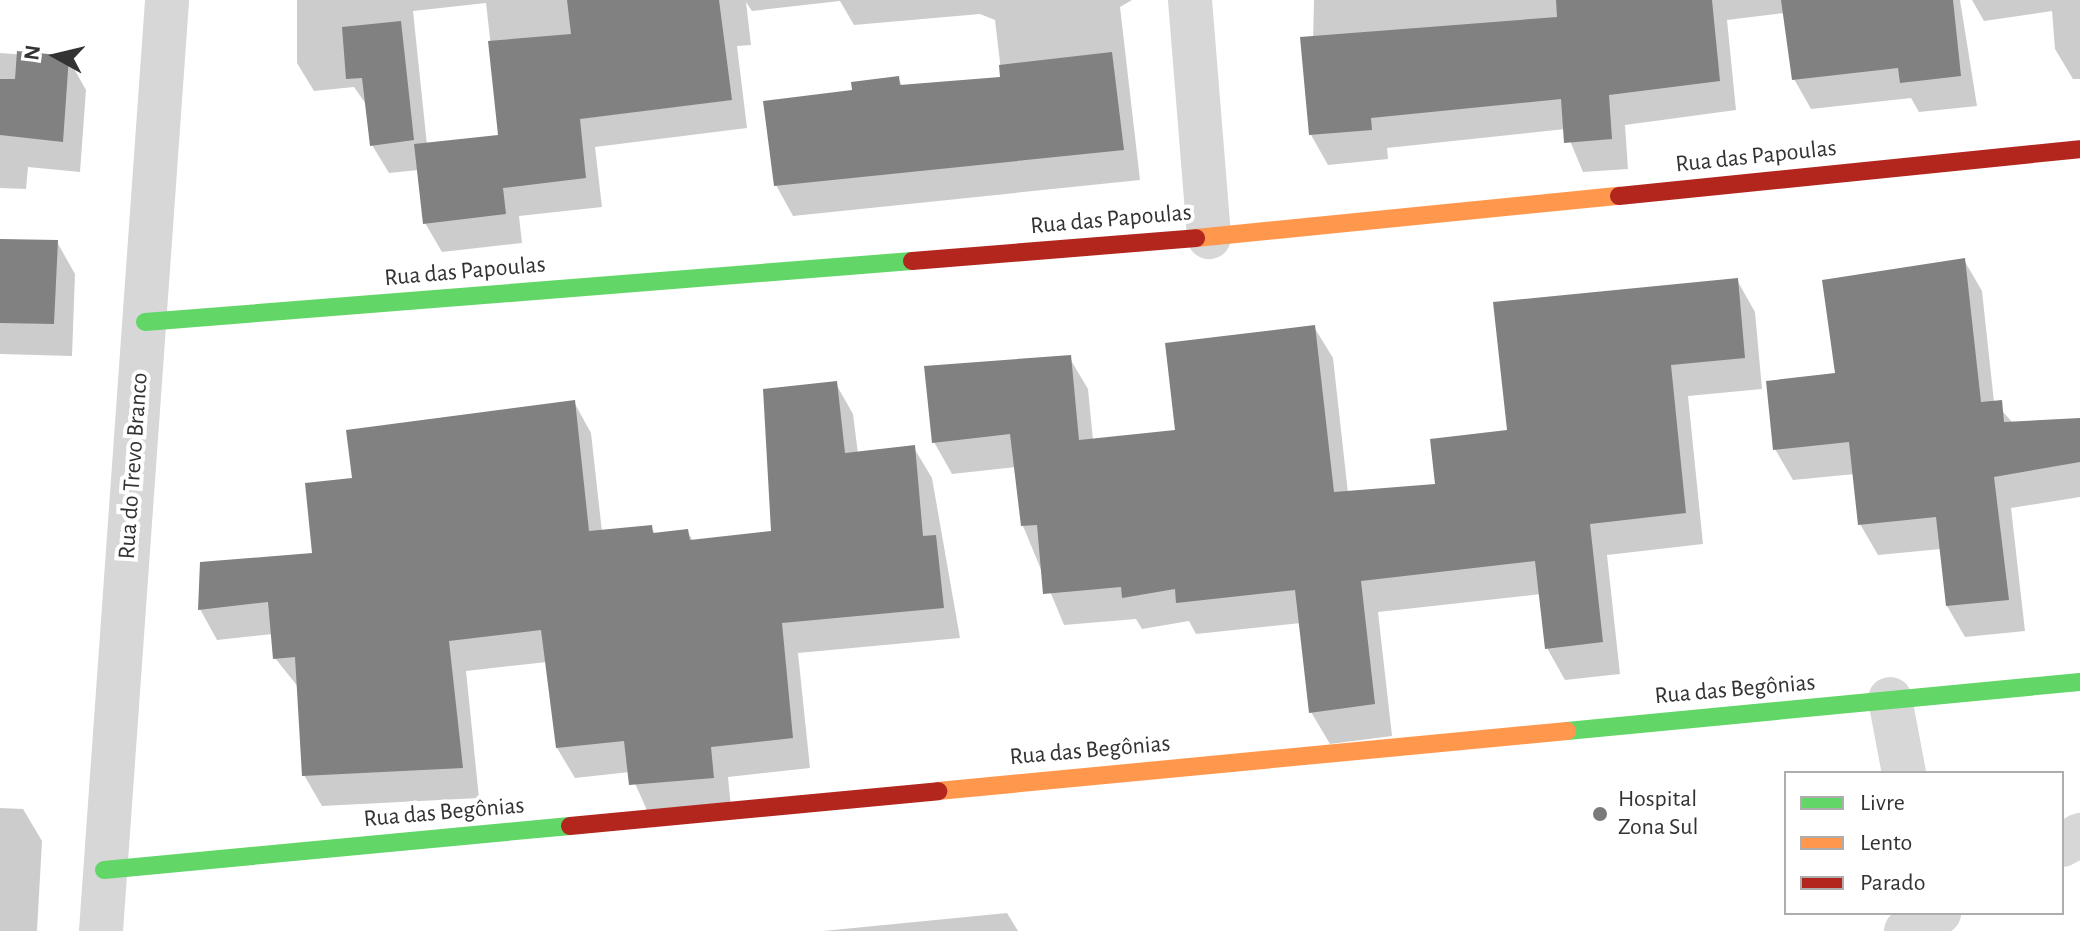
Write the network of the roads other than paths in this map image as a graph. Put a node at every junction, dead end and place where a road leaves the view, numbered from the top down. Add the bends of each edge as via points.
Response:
1 (167, 0) edge
2 (1190, 0) edge
3 (2080, 149) edge
4 (1209, 237) junction
5 (145, 322) junction
6 (2080, 682) edge
7 (1890, 699) junction
8 (1904, 771) edge
9 (104, 870) junction
10 (1935, 915) edge
11 (101, 931) edge
12 (1906, 931) edge

1 - 5 street, Rua do Trevo Branco
2 - 4 street
3 - 4 street, Rua das Papoulas
4 - 5 street, Rua das Papoulas
5 - 9 street, Rua do Trevo Branco
6 - 7 street, Rua das Begônias
7 - 8 street
7 - 9 street, Rua das Begônias
9 - 11 street, Rua do Trevo Branco
10 - 12 street

